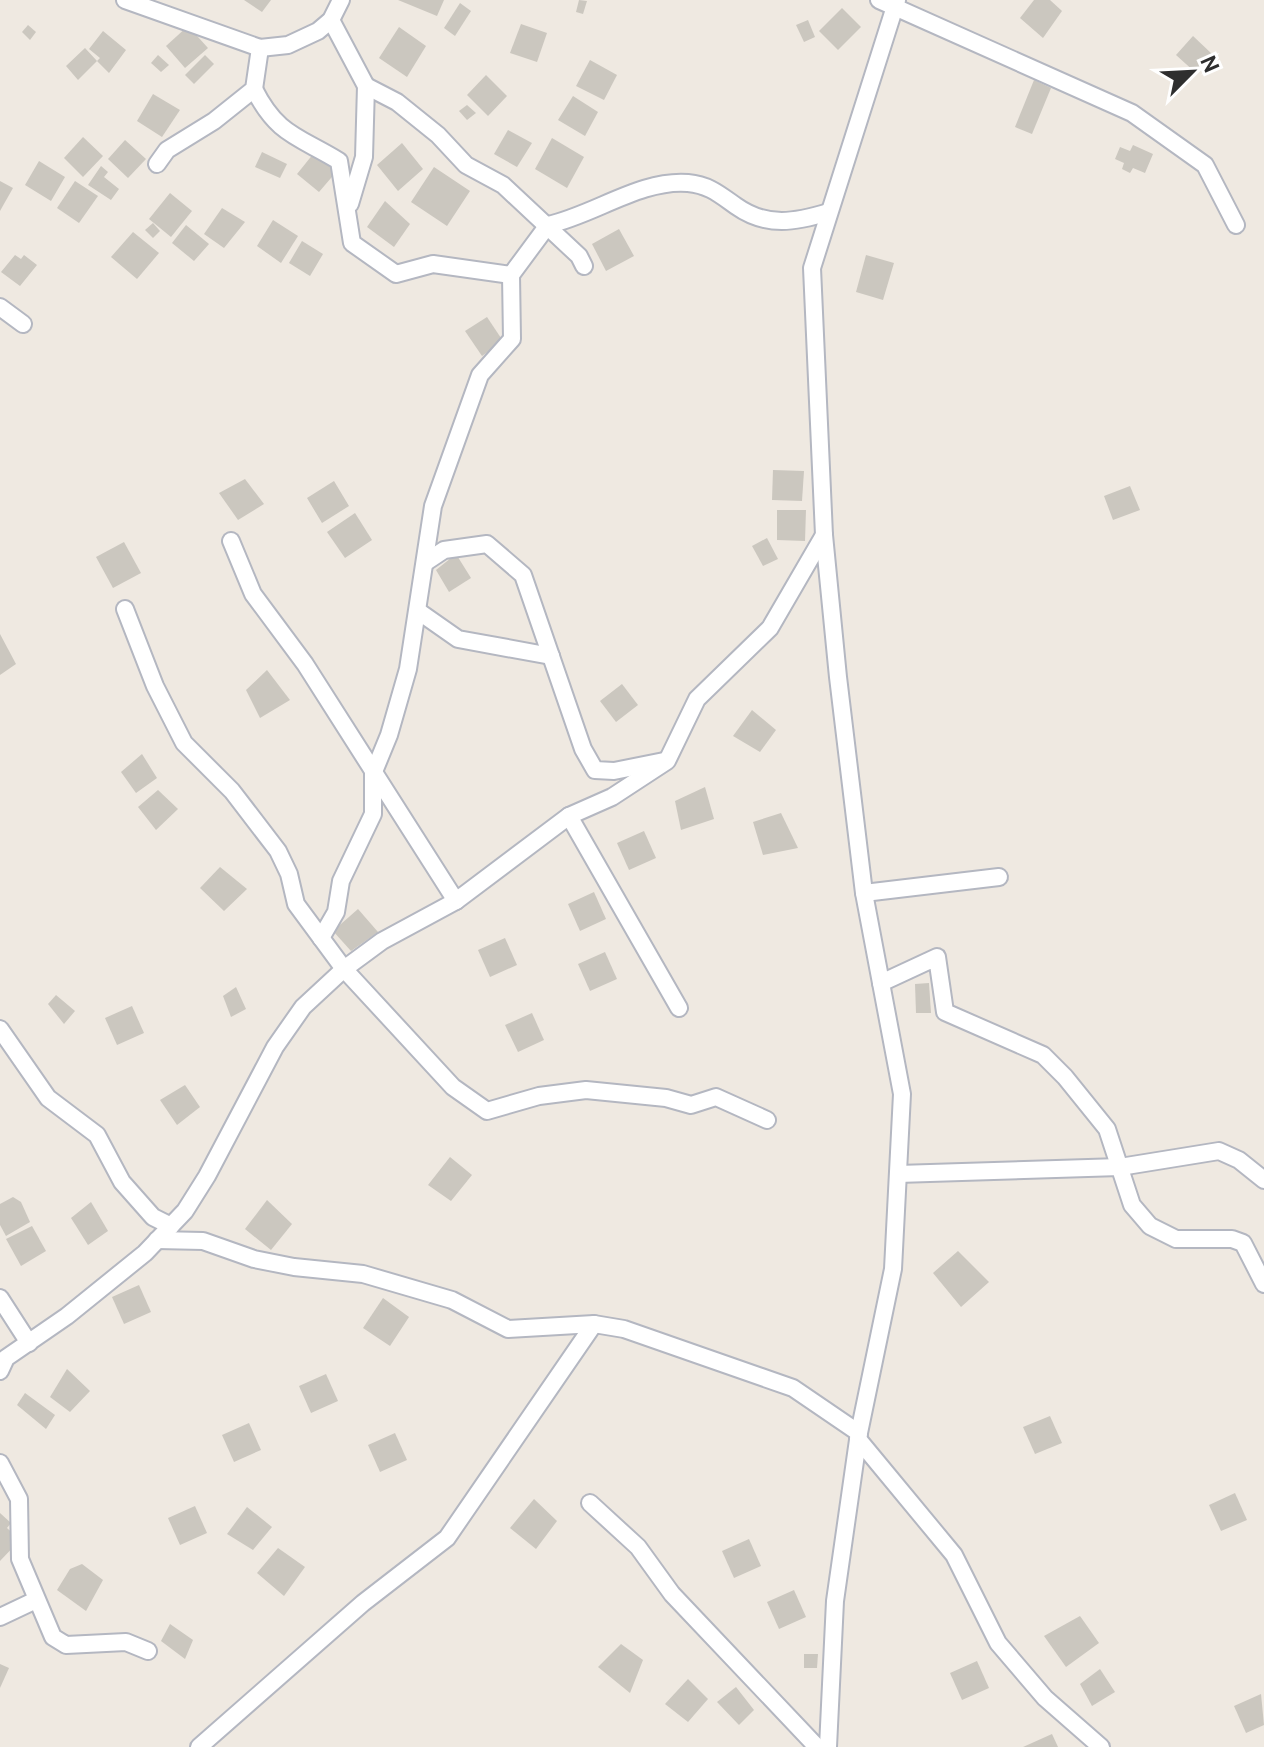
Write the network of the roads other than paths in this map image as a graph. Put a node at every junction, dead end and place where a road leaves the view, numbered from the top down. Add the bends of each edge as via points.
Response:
1 (125, 0) edge
2 (341, 0) edge
3 (890, 2) edge
4 (331, 20) junction
5 (260, 48) junction
6 (366, 86) junction
7 (254, 89) junction
8 (157, 164) dead end
9 (829, 212) junction
10 (346, 217) junction
11 (548, 225) junction
12 (1236, 225) dead end
13 (584, 266) dead end
14 (511, 275) junction
15 (0, 307) edge
16 (23, 324) dead end
17 (824, 535) junction
18 (231, 541) dead end
19 (426, 562) junction
20 (827, 569) junction
21 (795, 585) junction
22 (125, 609) dead end
23 (418, 611) junction
24 (551, 656) junction
25 (667, 761) junction
26 (373, 774) junction
27 (569, 816) junction
28 (999, 877) dead end
29 (864, 893) junction
30 (456, 901) junction
31 (321, 938) junction
32 (344, 969) junction
33 (881, 983) junction
34 (679, 1008) dead end
35 (0, 1029) edge
36 (767, 1120) dead end
37 (1120, 1167) junction
38 (898, 1174) junction
39 (1264, 1180) edge
40 (153, 1217) junction
41 (171, 1226) junction
42 (151, 1247) junction
43 (1264, 1252) edge
44 (1262, 1282) edge
45 (0, 1298) edge
46 (594, 1324) junction
47 (29, 1343) junction
48 (0, 1371) edge
49 (858, 1436) junction
50 (0, 1463) edge
51 (590, 1503) dead end
52 (36, 1600) junction
53 (0, 1617) edge
54 (148, 1651) dead end
55 (199, 1747) edge
56 (817, 1747) edge
57 (828, 1747) edge
58 (1101, 1747) edge

1 - 5 street
2 - 4 street
3 - 9 street
3 - 12 street via 1132,113 1205,165
4 - 5 street via 288,45
4 - 6 street
5 - 7 street
6 - 10 street via 364,157
6 - 11 street via 397,102 466,165 503,185
7 - 8 street via 167,150
7 - 10 street via 280,129 339,161
9 - 11 street via 795,222 770,222 739,209 712,188 686,183 656,185 577,219
9 - 17 street via 812,268
10 - 14 street via 352,243 396,274 433,264
11 - 13 street
11 - 14 street
14 - 19 street via 512,339 480,375 433,506
15 - 16 street
17 - 20 street
17 - 21 street
18 - 26 street via 253,594 305,664
19 - 23 street
19 - 24 street via 444,550 487,544 523,575
20 - 21 street
20 - 29 street
21 - 25 street via 770,628 697,699
22 - 31 street via 184,743 232,791 278,851 296,904
23 - 24 street via 458,639
23 - 26 street via 404,682
24 - 25 street via 595,770
25 - 27 street via 612,797
26 - 30 street
26 - 31 street via 373,814
27 - 30 street
27 - 34 street
28 - 29 street
29 - 33 street
30 - 32 street via 382,941
31 - 32 street
32 - 36 street via 453,1087 487,1111 586,1090 691,1105 716,1097
32 - 41 street via 303,1007 275,1047 207,1176
33 - 37 street via 937,957 945,1012 1043,1055 1107,1129
33 - 38 street via 902,1094
35 - 40 street via 48,1098 97,1135 122,1182
37 - 38 street
37 - 39 street via 1219,1151
37 - 44 street via 1132,1205 1150,1226 1176,1239 1243,1243
38 - 49 street via 893,1269
40 - 41 street
40 - 42 street
41 - 42 street
42 - 46 street via 203,1241 254,1259 363,1274 452,1300 508,1329
42 - 47 street
43 - 44 street
45 - 47 street
46 - 49 street via 624,1329 793,1388
46 - 55 street via 447,1538 363,1603
47 - 48 street via 6,1358
49 - 57 street via 835,1601
49 - 58 street via 954,1555 998,1643 1045,1698
50 - 52 street via 19,1499 20,1559
51 - 56 street via 638,1547 672,1594
52 - 53 street
52 - 54 street via 53,1637 66,1645 126,1642

